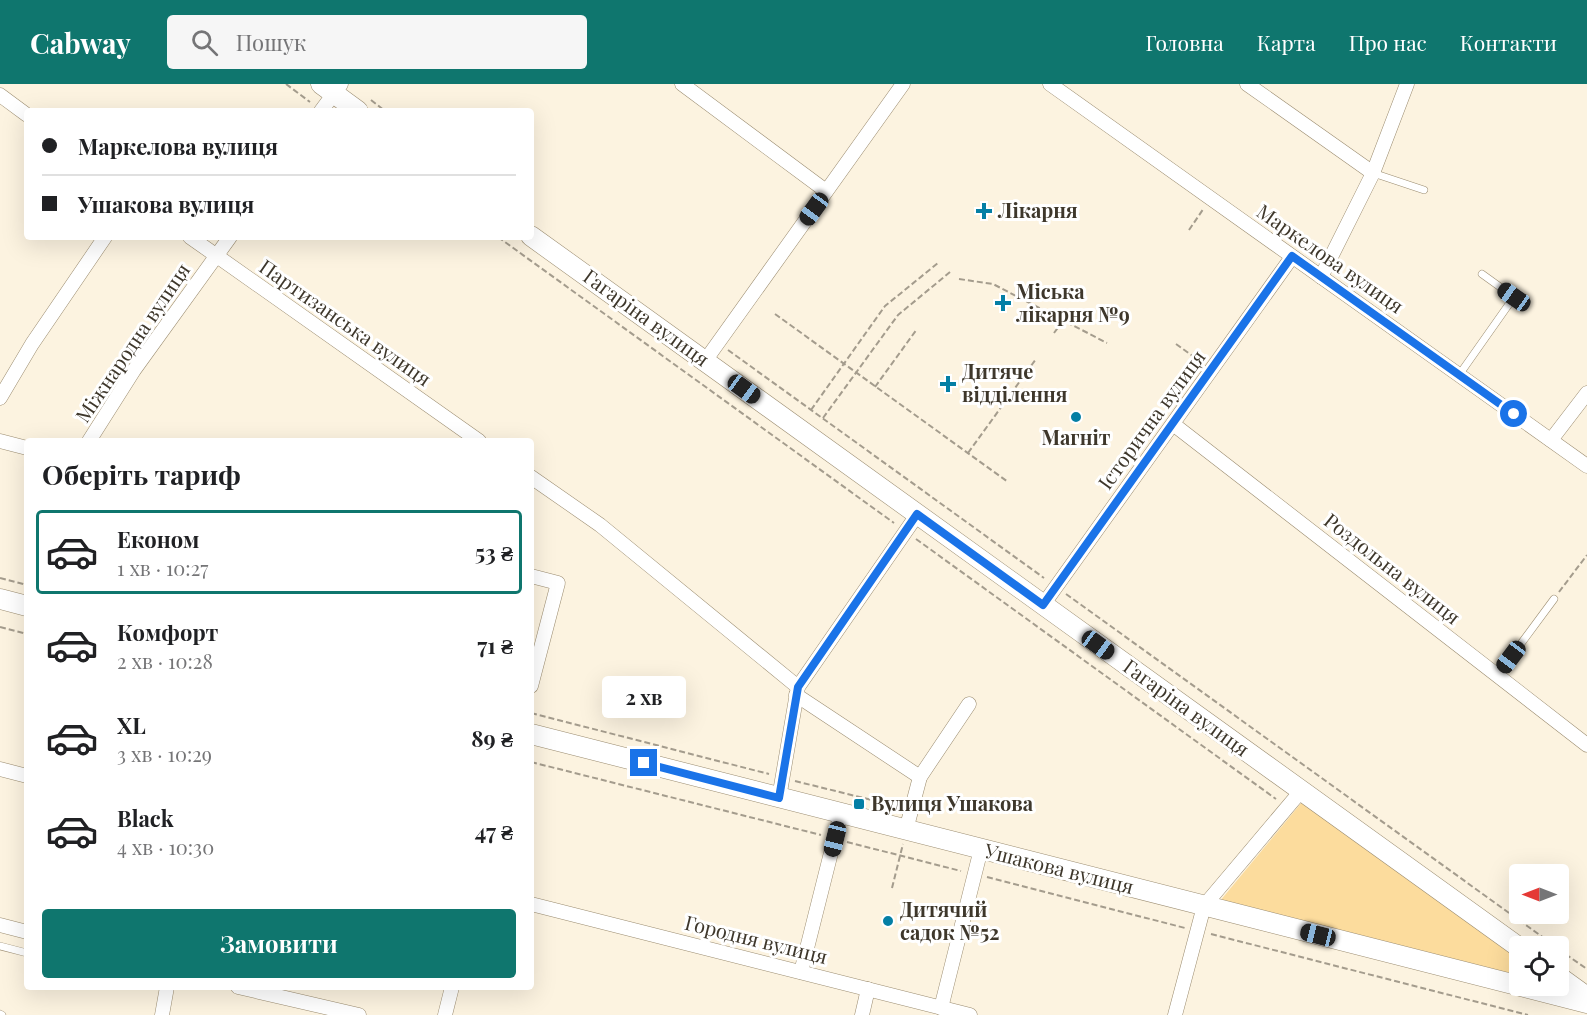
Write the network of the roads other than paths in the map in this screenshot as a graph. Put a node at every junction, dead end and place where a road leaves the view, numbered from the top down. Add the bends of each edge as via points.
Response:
1 (682, 84) edge
2 (903, 84) edge
3 (1050, 84) edge
4 (1247, 84) edge
5 (1407, 84) edge
6 (332, 87) edge
7 (0, 95) edge
8 (322, 108) edge
9 (355, 108) edge
10 (24, 113) edge
11 (1373, 173) junction
12 (1424, 190) dead end
13 (826, 192) junction
14 (534, 238) edge
15 (103, 240) edge
16 (194, 240) edge
17 (228, 240) edge
18 (216, 256) junction
19 (1292, 256) junction
20 (1482, 274) dead end
21 (1321, 277) junction
22 (705, 361) junction
23 (1459, 375) junction
24 (1587, 393) edge
25 (0, 398) edge
26 (1173, 424) junction
27 (91, 438) edge
28 (475, 438) edge
29 (1551, 440) junction
30 (0, 441) edge
31 (24, 447) edge
32 (1587, 466) edge
33 (534, 479) edge
34 (917, 514) junction
35 (534, 577) edge
36 (0, 599) edge
37 (1554, 599) road end
38 (24, 605) edge
39 (1043, 605) junction
40 (534, 675) edge
41 (1497, 676) junction
42 (797, 691) junction
43 (969, 704) dead end
44 (534, 735) edge
45 (1587, 745) edge
46 (0, 769) edge
47 (24, 775) edge
48 (920, 777) junction
49 (1300, 791) junction
50 (779, 798) junction
51 (841, 813) junction
52 (906, 830) junction
53 (981, 849) junction
54 (534, 905) edge
55 (1204, 906) junction
56 (0, 925) edge
57 (24, 931) edge
58 (1509, 940) edge
59 (0, 946) edge
60 (24, 952) edge
61 (801, 972) junction
62 (1509, 983) edge
63 (1569, 985) edge
64 (868, 989) junction
65 (164, 990) edge
66 (248, 990) edge
67 (451, 990) edge
68 (1569, 995) edge
69 (1585, 998) edge
70 (941, 1008) junction
71 (318, 1010) edge
72 (162, 1015) edge
73 (359, 1015) edge
74 (445, 1015) edge
75 (862, 1015) edge
76 (970, 1015) edge
77 (1175, 1015) edge

1 - 13 street
2 - 13 street
3 - 19 street, Маркелова вулиця
4 - 11 street
5 - 11 street
6 - 8 street
6 - 9 street
7 - 10 street
11 - 12 lane
11 - 21 street
13 - 22 street
14 - 22 street, Гагаріна вулиця
15 - 25 street
16 - 18 street, Партизанська вулиця
17 - 18 street, Міжнародна вулиця
18 - 27 street, Міжнародна вулиця via 134,370
18 - 28 street, Партизанська вулиця
19 - 21 street, Маркелова вулиця
19 - 26 street, Історична вулиця
20 - 23 lane via 1514,297
21 - 23 street, Маркелова вулиця
22 - 34 street, Гагаріна вулиця
23 - 29 street, Маркелова вулиця
24 - 29 street
26 - 39 street, Історична вулиця
26 - 41 street, Роздольна вулиця
29 - 32 street, Маркелова вулиця
30 - 31 street
33 - 42 street via 600,525
34 - 39 street, Гагаріна вулиця
34 - 42 street
35 - 40 street via 558,583
36 - 38 street
37 - 41 lane
39 - 49 street, Гагаріна вулиця
41 - 45 street, Роздольна вулиця
42 - 48 street
42 - 50 street
43 - 48 street
44 - 50 street, Ушакова вулиця
46 - 47 street
48 - 52 street
49 - 55 street
49 - 58 street, Гагаріна вулиця
50 - 51 street, Ушакова вулиця
51 - 52 street, Ушакова вулиця
51 - 61 street
52 - 53 street, Ушакова вулиця
53 - 55 street, Ушакова вулиця
53 - 70 street
54 - 61 street, Городня вулиця
55 - 62 street, Ушакова вулиця
55 - 77 street
56 - 57 street
59 - 60 lane
61 - 64 street, Городня вулиця
63 - 69 street
64 - 70 street, Городня вулиця
64 - 75 street
65 - 72 street
66 - 71 street
67 - 74 street
68 - 69 street, Ушакова вулиця
70 - 76 street, Городня вулиця
71 - 73 street

